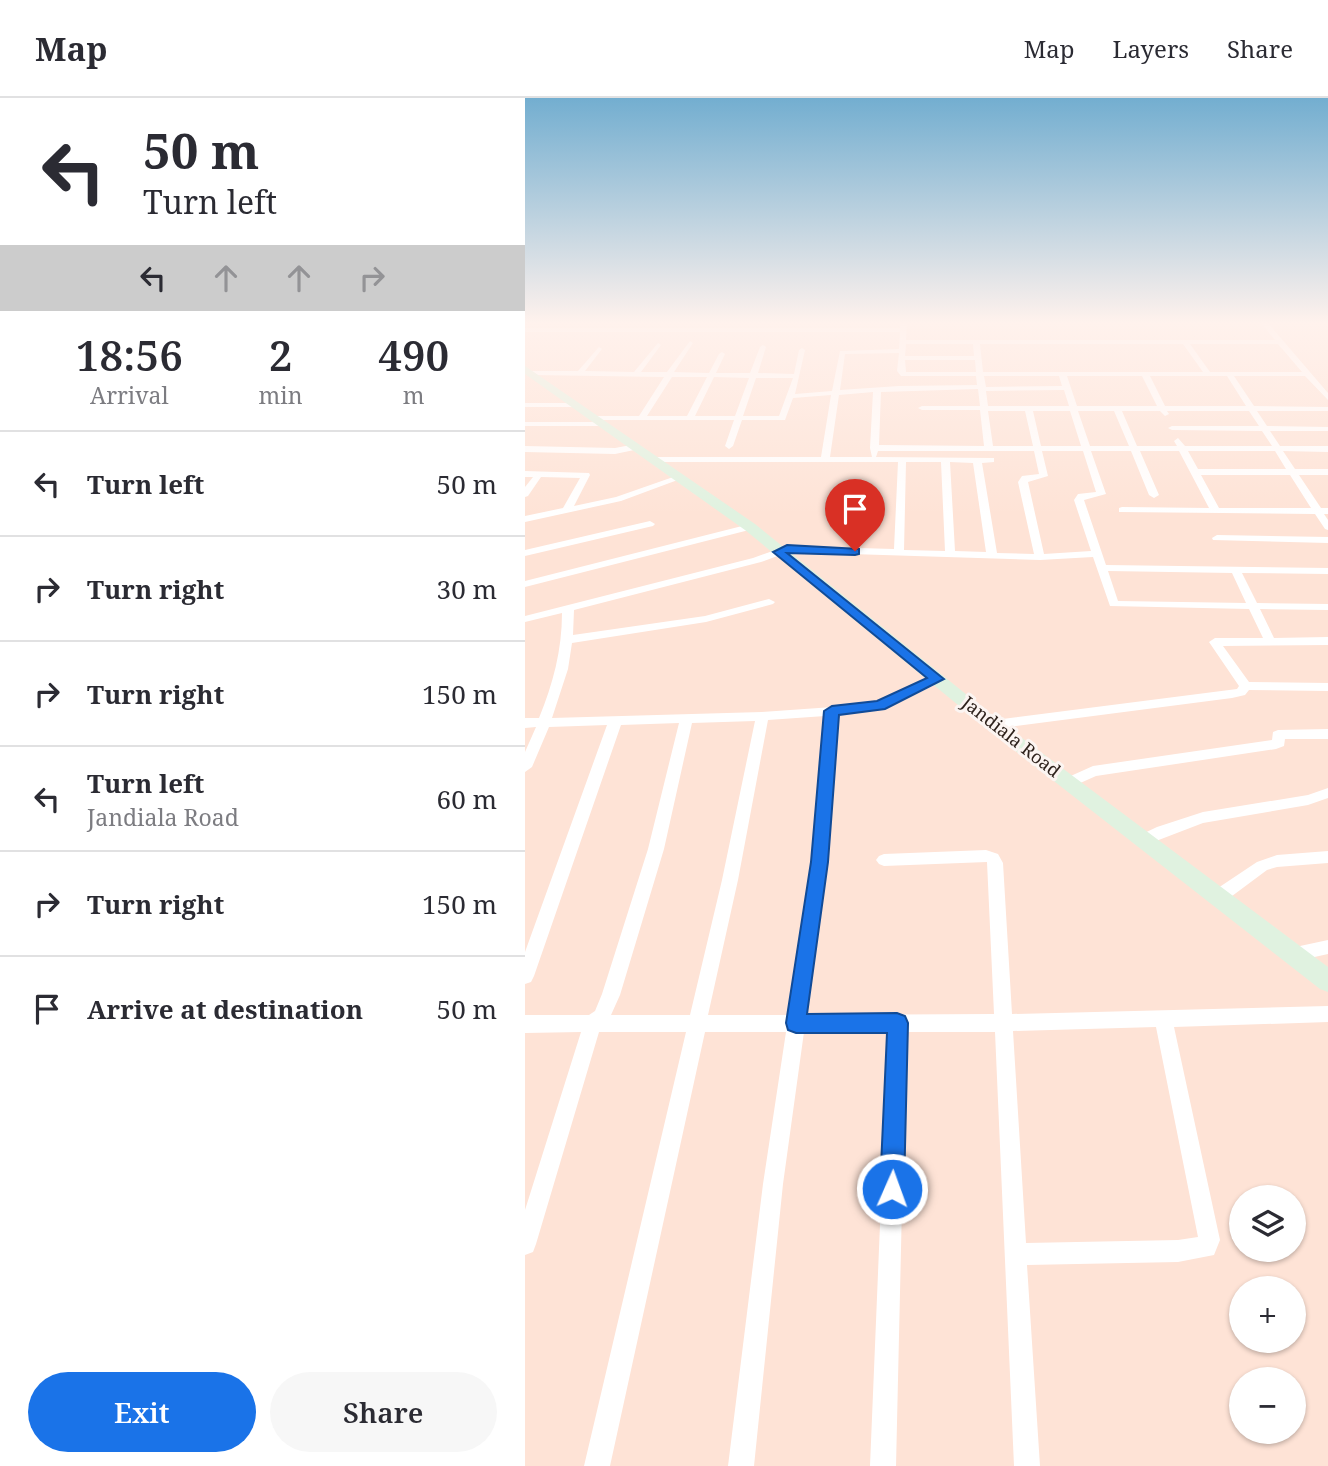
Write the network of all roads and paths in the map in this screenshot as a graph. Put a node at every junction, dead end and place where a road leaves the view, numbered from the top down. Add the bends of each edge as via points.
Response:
1 (550, 386) edge
2 (662, 386) edge
3 (706, 386) edge
4 (749, 386) edge
5 (795, 386) edge
6 (836, 386) edge
7 (1151, 386) edge
8 (1237, 386) edge
9 (982, 388) junction
10 (1066, 388) joint
11 (877, 389) junction
12 (835, 393) junction
13 (792, 396) junction
14 (525, 405) edge
15 (577, 405) junction
16 (922, 408) dead end
17 (984, 408) junction
18 (1028, 408) junction
19 (1073, 408) junction
20 (1117, 408) junction
21 (1162, 409) junction
22 (1252, 409) junction
23 (1328, 409) edge
24 (641, 418) junction
25 (689, 419) junction
26 (736, 419) junction
27 (599, 421) junction
28 (525, 424) edge
29 (1172, 428) junction
30 (1265, 428) junction
31 (1328, 429) edge
32 (729, 446) dead end
33 (636, 447) junction
34 (874, 448) junction
35 (525, 449) edge
36 (989, 449) junction
37 (1038, 449) junction
38 (1086, 449) junction
39 (1135, 449) junction
40 (1182, 449) junction
41 (1279, 449) junction
42 (1328, 449) edge
43 (652, 459) junction
44 (825, 459) junction
45 (873, 460) junction
46 (902, 460) junction
47 (945, 460) junction
48 (977, 460) junction
49 (991, 460) dead end
50 (1193, 472) junction
51 (1292, 472) junction
52 (1328, 472) edge
53 (525, 474) edge
54 (539, 474) junction
55 (679, 478) junction
56 (525, 494) edge
57 (1154, 495) dead end
58 (567, 510) junction
59 (1122, 510) dead end
60 (1216, 511) junction
61 (1323, 511) edge
62 (525, 519) edge
63 (650, 524) dead end
64 (750, 527) junction
65 (1328, 527) edge
66 (1217, 538) dead end
67 (1328, 540) edge
68 (778, 552) junction
69 (525, 553) edge
70 (899, 553) junction
71 (1098, 554) junction
72 (950, 555) junction
73 (992, 556) junction
74 (1040, 557) junction
75 (1103, 568) junction
76 (1236, 571) junction
77 (1328, 571) edge
78 (525, 584) edge
79 (769, 602) dead end
80 (1254, 606) junction
81 (1328, 607) edge
82 (568, 608) junction
83 (525, 619) edge
84 (567, 640) junction
85 (1270, 641) junction
86 (1328, 641) edge
87 (937, 679) junction
88 (1245, 686) junction
89 (1328, 687) edge
90 (832, 711) junction
91 (762, 716) junction
92 (687, 717) junction
93 (616, 719) junction
94 (545, 722) junction
95 (525, 723) edge
96 (992, 724) junction
97 (1328, 734) edge
98 (525, 767) edge
99 (1069, 783) junction
100 (1328, 793) edge
101 (1143, 840) junction
102 (1328, 858) edge
103 (884, 860) dead end
104 (1218, 897) junction
105 (1328, 947) edge
106 (1292, 954) junction
107 (525, 976) edge
108 (1328, 981) edge
109 (1328, 1014) edge
110 (1164, 1020) junction
111 (593, 1023) junction
112 (699, 1023) junction
113 (796, 1023) junction
114 (897, 1023) junction
115 (1003, 1023) junction
116 (525, 1024) edge
117 (525, 1244) edge
118 (1016, 1254) junction
119 (597, 1466) edge
120 (741, 1466) edge
121 (883, 1466) edge
122 (1027, 1466) edge

1 - 15 street, Jandiala Road
2 - 24 street
3 - 25 street
4 - 26 street
5 - 13 street
6 - 12 street
7 - 21 street
8 - 22 street
9 - 10 street
9 - 11 street
9 - 17 street
10 - 19 street
11 - 12 street
11 - 34 street
12 - 13 street
12 - 44 street
13 - 26 street via 785,417
14 - 15 street
15 - 27 street, Jandiala Road
16 - 17 street
17 - 18 street
17 - 36 street
18 - 19 street
18 - 37 street
19 - 20 street
19 - 38 street
20 - 21 street
20 - 39 street
21 - 22 street
21 - 29 street
22 - 23 street
22 - 30 street
24 - 25 street
24 - 27 street
25 - 26 street
26 - 32 street
27 - 28 street
27 - 33 street, Jandiala Road
29 - 30 street
29 - 40 street
30 - 31 street
30 - 41 street
33 - 35 street via 615,451
33 - 43 street, Jandiala Road
34 - 36 street
34 - 45 street
36 - 37 street
37 - 38 street
37 - 74 street via 1044,476 1023,482
38 - 39 street
38 - 71 street via 1101,494 1079,500
39 - 40 street
39 - 57 street
40 - 41 street
40 - 50 street
41 - 42 street
41 - 51 street
43 - 44 street
43 - 55 street, Jandiala Road
44 - 45 street
45 - 46 street
46 - 47 street
46 - 70 street
47 - 48 street
47 - 72 street
48 - 49 street
48 - 73 street
50 - 51 street
50 - 60 street
51 - 52 street
51 - 61 street
53 - 54 street
54 - 56 street
54 - 58 street via 586,475
55 - 58 street
55 - 64 street, Jandiala Road
58 - 62 street
59 - 60 street
60 - 61 street
61 - 65 street
63 - 69 street
64 - 68 street, Jandiala Road
64 - 78 street
66 - 67 street
68 - 70 street
68 - 82 street
68 - 87 street, Jandiala Road
70 - 72 street
71 - 74 street
71 - 75 street
72 - 73 street
73 - 74 street
75 - 76 street
75 - 80 street via 1114,604
76 - 77 street
76 - 80 street
79 - 84 street via 706,619
80 - 81 street
80 - 85 street
82 - 83 street
82 - 84 street
84 - 94 street
85 - 86 street
85 - 88 street via 1215,642
87 - 90 street via 880,705
87 - 96 street, Jandiala Road
88 - 89 street
88 - 96 street via 1232,694
90 - 91 street
90 - 113 street via 820,862
91 - 92 street
91 - 112 street
92 - 93 street
92 - 111 street via 656,849 611,995
93 - 94 street
93 - 107 street
94 - 95 street
94 - 98 street
96 - 99 street, Jandiala Road
97 - 99 street via 1278,735 1279,743 1271,745 1093,771
99 - 101 street, Jandiala Road
100 - 101 street via 1202,817
101 - 104 street, Jandiala Road
102 - 104 street via 1262,866
103 - 115 street via 993,858
104 - 106 street, Jandiala Road
105 - 106 street
106 - 108 street, Jandiala Road
109 - 110 street
110 - 115 street
110 - 118 street via 1209,1240 1206,1247
111 - 112 street
111 - 116 street
111 - 117 street
112 - 113 street
112 - 119 street
113 - 114 street
113 - 120 street
114 - 115 street
114 - 121 street
115 - 118 street
118 - 122 street

